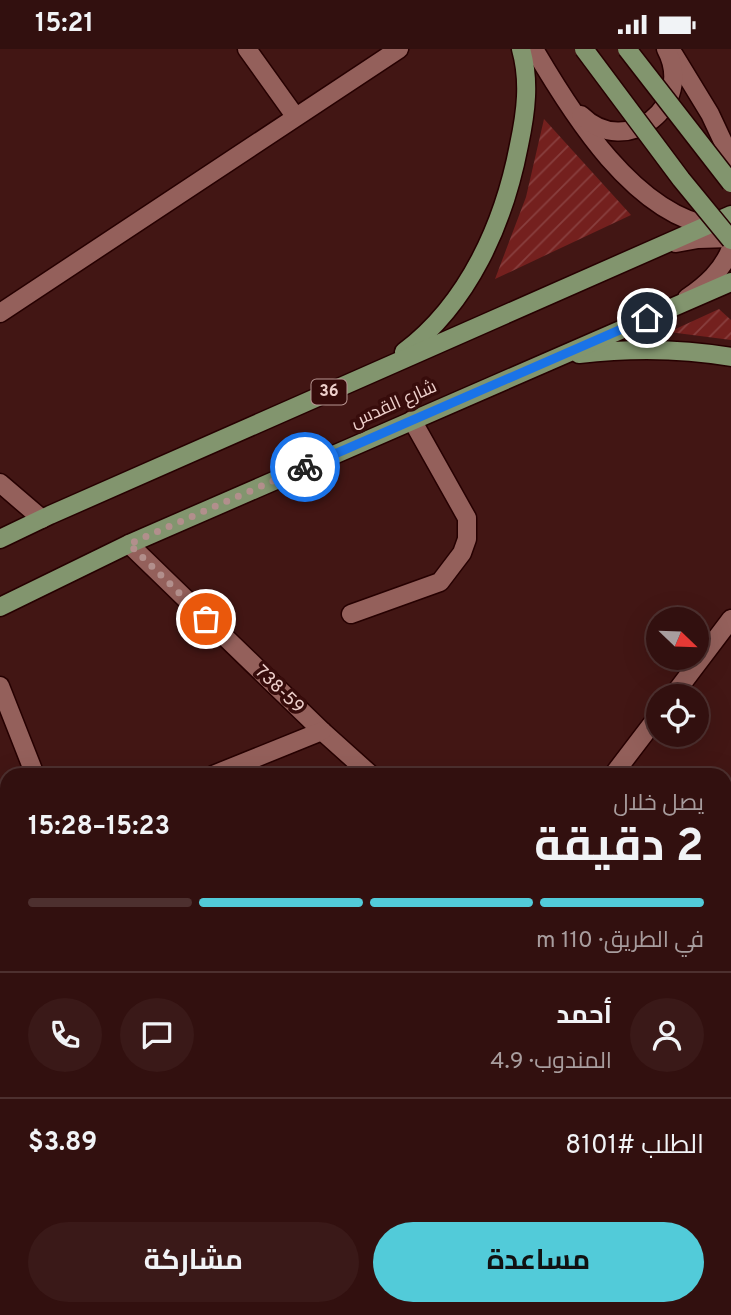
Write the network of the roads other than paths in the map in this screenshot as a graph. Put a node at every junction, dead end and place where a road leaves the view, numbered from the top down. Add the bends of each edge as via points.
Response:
1 (247, 49) edge
2 (399, 49) edge
3 (521, 49) edge
4 (534, 49) edge
5 (583, 49) edge
6 (627, 49) edge
7 (668, 49) edge
8 (558, 89) junction
9 (295, 116) junction
10 (731, 159) edge
11 (731, 183) edge
12 (731, 215) edge
13 (706, 226) junction
14 (731, 229) edge
15 (731, 239) edge
16 (659, 247) junction
17 (731, 248) edge
18 (731, 282) edge
19 (669, 309) junction
20 (0, 313) edge
21 (731, 357) edge
22 (539, 365) junction
23 (371, 374) junction
24 (412, 420) junction
25 (0, 484) edge
26 (42, 519) junction
27 (0, 539) edge
28 (129, 544) junction
29 (0, 607) edge
30 (351, 614) dead end
31 (731, 619) edge
32 (683, 684) edge
33 (0, 686) edge
34 (322, 731) junction
35 (646, 732) edge
36 (32, 768) edge
37 (233, 768) edge
38 (363, 768) edge
39 (618, 768) edge

1 - 9 street
2 - 9 street
3 - 23 main road via 527,93 523,127 496,226 481,259 418,342
4 - 8 street
5 - 15 main road, bridge
6 - 11 main road, bridge
7 - 8 street via 674,69 671,95 657,116 634,129 596,126
7 - 10 street via 710,114
8 - 13 street via 624,174 674,214
9 - 20 street
12 - 13 main road, 36
13 - 14 street
13 - 16 main road, 36
15 - 16 street via 698,239
16 - 23 main road, 36
17 - 19 street via 711,279
18 - 19 main road, شارع القدس
19 - 22 main road, شارع القدس
21 - 22 main road via 643,348
22 - 24 main road, شارع القدس
23 - 26 main road, 36
24 - 28 main road, شارع القدس
24 - 30 street via 467,518 467,540 440,582
25 - 26 street
26 - 27 main road, 36
28 - 29 main road, شارع القدس
28 - 34 street, 738-59
31 - 32 street
33 - 36 street
34 - 37 street
34 - 38 street, 738-59
35 - 39 street

